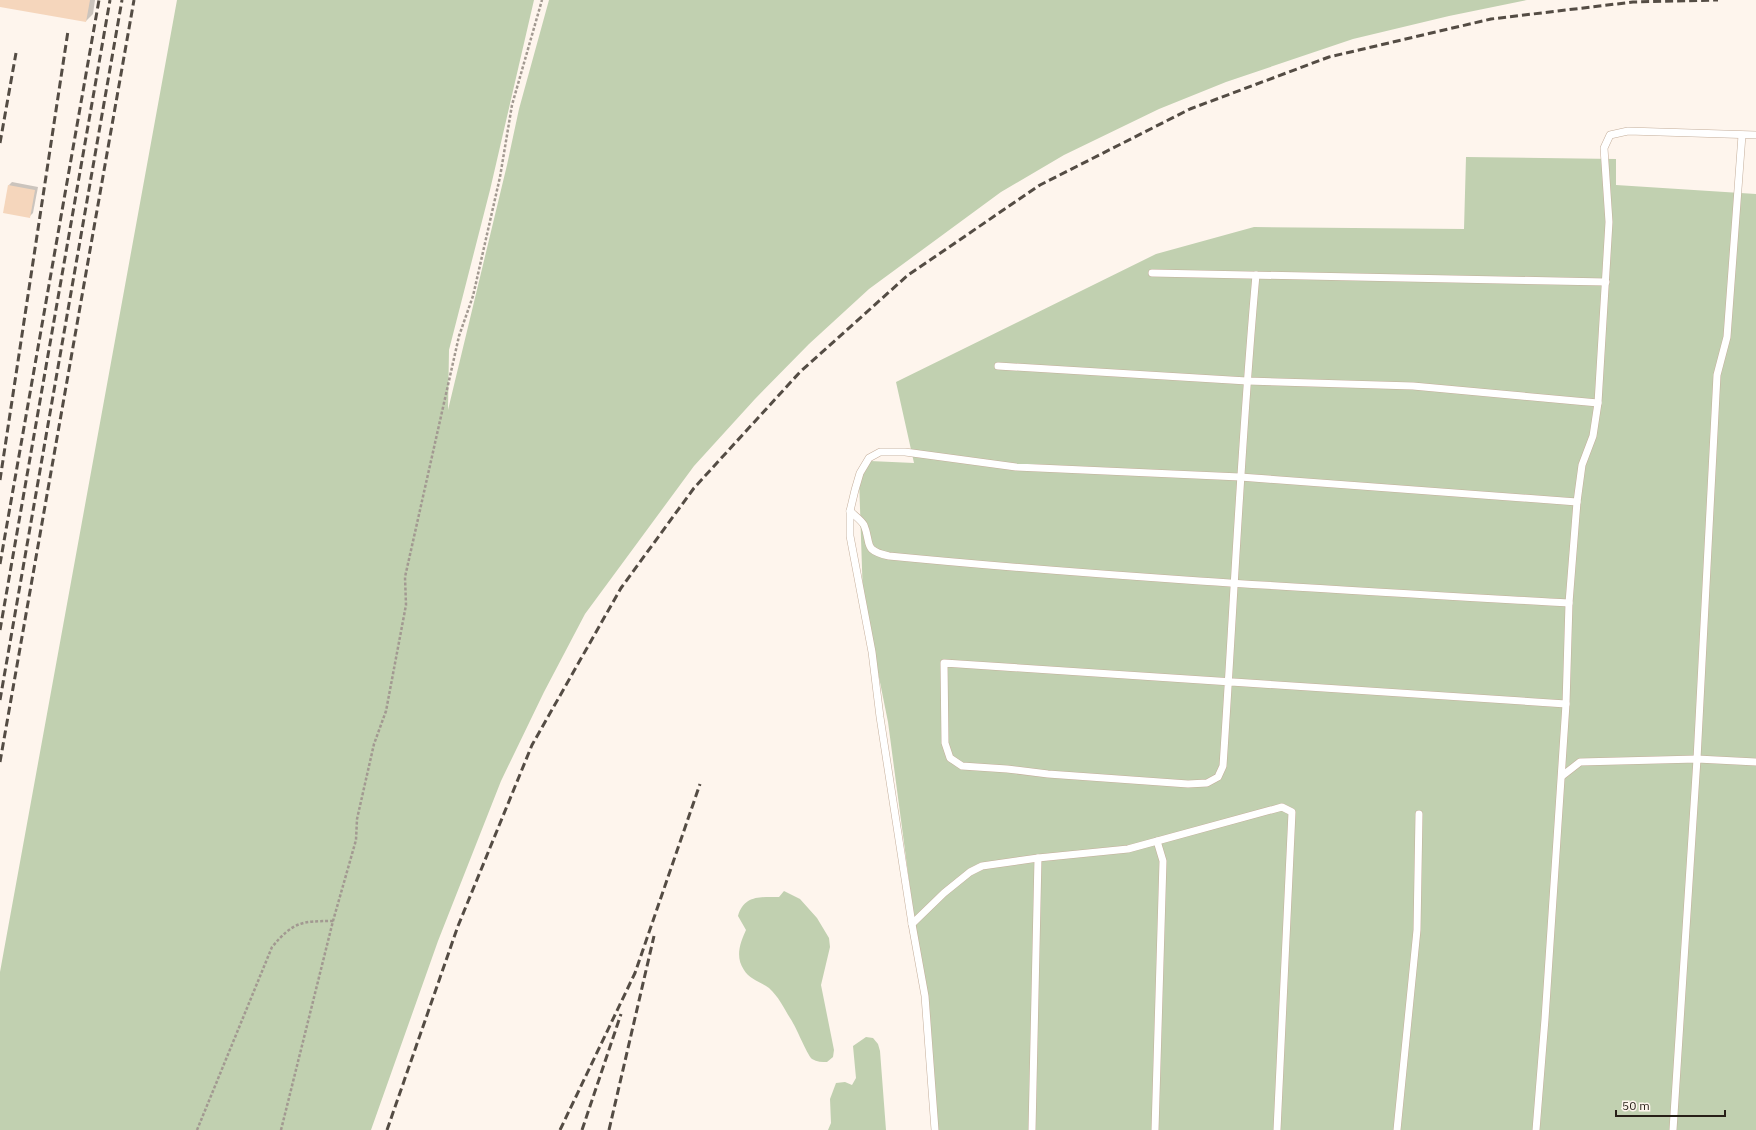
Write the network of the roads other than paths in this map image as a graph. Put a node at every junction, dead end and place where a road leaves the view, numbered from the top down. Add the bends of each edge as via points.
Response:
1 (1742, 135) junction
2 (1756, 135) edge
3 (1152, 273) dead end
4 (1256, 276) junction
5 (1606, 282) junction
6 (998, 366) dead end
7 (1247, 381) junction
8 (1598, 403) junction
9 (1240, 477) junction
10 (1577, 502) junction
11 (850, 511) junction
12 (1234, 584) junction
13 (1569, 603) junction
14 (1228, 683) junction
15 (1566, 704) junction
16 (1697, 759) junction
17 (1756, 762) edge
18 (1562, 776) junction
19 (1419, 814) dead end
20 (1157, 842) junction
21 (1038, 858) junction
22 (912, 924) junction
23 (935, 1130) edge
24 (1032, 1130) edge
25 (1155, 1130) edge
26 (1277, 1130) edge
27 (1397, 1130) edge
28 (1536, 1130) edge
29 (1673, 1130) edge

1 - 2 lane
1 - 5 lane via 1628,130 1610,135 1604,148 1609,222
1 - 16 lane via 1727,336 1717,375
3 - 4 lane
4 - 5 lane
4 - 7 lane
5 - 8 lane
6 - 7 lane
7 - 8 lane via 1413,386
7 - 9 lane
8 - 10 lane via 1593,436 1582,465
9 - 10 lane
9 - 11 lane via 1016,467 905,452 880,452 869,458 860,473
9 - 12 lane
10 - 13 lane
11 - 12 lane via 863,524 868,546 877,554 1080,574
11 - 22 lane via 850,536 872,652
12 - 13 lane
12 - 14 lane
13 - 15 lane
14 - 14 lane via 1223,766 1218,777 1207,783 1188,784 962,766 950,758 945,743 944,663
14 - 15 lane
15 - 18 lane
16 - 17 lane
16 - 18 lane via 1580,762
16 - 29 lane
18 - 28 lane
19 - 27 lane via 1417,930
20 - 21 lane via 1128,849
20 - 25 lane via 1163,861
20 - 26 lane via 1282,807 1292,812
21 - 22 lane via 982,866 970,872
21 - 24 lane
22 - 23 lane via 925,996

